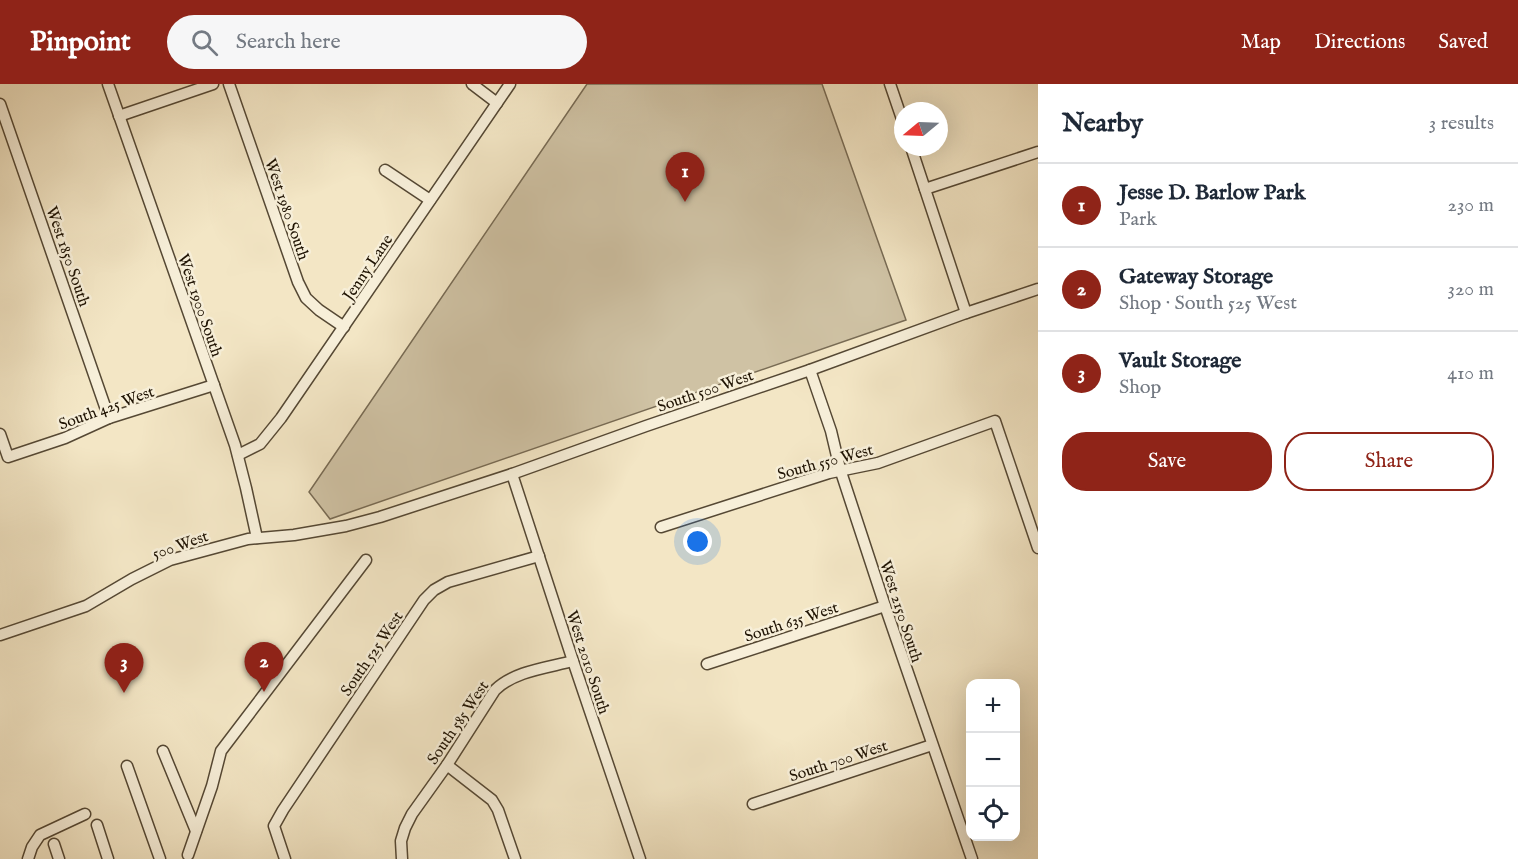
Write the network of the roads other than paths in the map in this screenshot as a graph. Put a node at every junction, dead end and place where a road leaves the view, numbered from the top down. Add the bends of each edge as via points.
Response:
1 (108, 84) edge
2 (213, 84) edge
3 (229, 84) edge
4 (472, 84) edge
5 (510, 84) edge
6 (890, 84) edge
7 (896, 102) edge
8 (497, 103) junction
9 (0, 104) edge
10 (119, 116) junction
11 (1038, 152) edge
12 (914, 156) edge
13 (385, 170) dead end
14 (925, 189) junction
15 (430, 200) junction
16 (1038, 290) edge
17 (966, 314) junction
18 (344, 327) junction
19 (810, 370) junction
20 (214, 385) junction
21 (109, 418) junction
22 (0, 434) edge
23 (238, 455) junction
24 (840, 469) junction
25 (512, 474) junction
26 (380, 517) joint
27 (661, 527) dead end
28 (257, 538) junction
29 (1038, 548) edge
30 (539, 556) junction
31 (366, 560) dead end
32 (885, 606) junction
33 (0, 635) edge
34 (573, 662) junction
35 (707, 664) dead end
36 (932, 745) junction
37 (163, 751) dead end
38 (127, 765) dead end
39 (447, 765) junction
40 (753, 804) dead end
41 (85, 814) dead end
42 (97, 825) dead end
43 (196, 831) junction
44 (54, 844) dead end
45 (188, 858) edge
46 (28, 859) edge
47 (59, 859) edge
48 (108, 859) edge
49 (160, 859) edge
50 (285, 859) edge
51 (402, 859) edge
52 (515, 859) edge
53 (640, 859) edge
54 (972, 859) edge

1 - 10 street, West 1900 South
2 - 10 street
3 - 18 street, West 1980 South via 298,282 306,298
4 - 8 street
5 - 8 street, Jenny Lane
6 - 7 street
8 - 15 street, Jenny Lane
9 - 21 street, West 1850 South
10 - 20 street, West 1900 South
11 - 14 street
12 - 14 street
13 - 15 street
14 - 17 street
15 - 18 street, Jenny Lane
16 - 17 street, South 500 West
17 - 19 street, South 500 West
18 - 23 street, Jenny Lane via 260,444
19 - 24 street, West 2150 South
19 - 25 street, South 500 West
20 - 21 street, South 425 West
20 - 23 street, West 1900 South
21 - 22 street, South 425 West via 8,457
23 - 28 street, West 1900 South
24 - 27 street, South 550 West
24 - 29 street, South 550 West via 878,463 995,421
24 - 32 street, West 2150 South
25 - 26 street, South 500 West
25 - 30 street, West 2010 South
26 - 28 street, 500 West via 294,536
28 - 33 street, 500 West via 170,560 86,606
30 - 34 street, West 2010 South
30 - 50 street, South 525 West via 448,582 424,600 274,826
31 - 43 street via 220,751
32 - 35 street, South 635 West
32 - 36 street, West 2150 South
34 - 39 street, South 585 West via 502,683
34 - 53 street, West 2010 South
36 - 40 street, South 700 West
36 - 54 street, West 2150 South
37 - 43 street
38 - 49 street
39 - 51 street, South 585 West via 405,828
39 - 52 street via 492,800
41 - 46 street via 40,835
42 - 48 street
43 - 45 street
44 - 47 street

